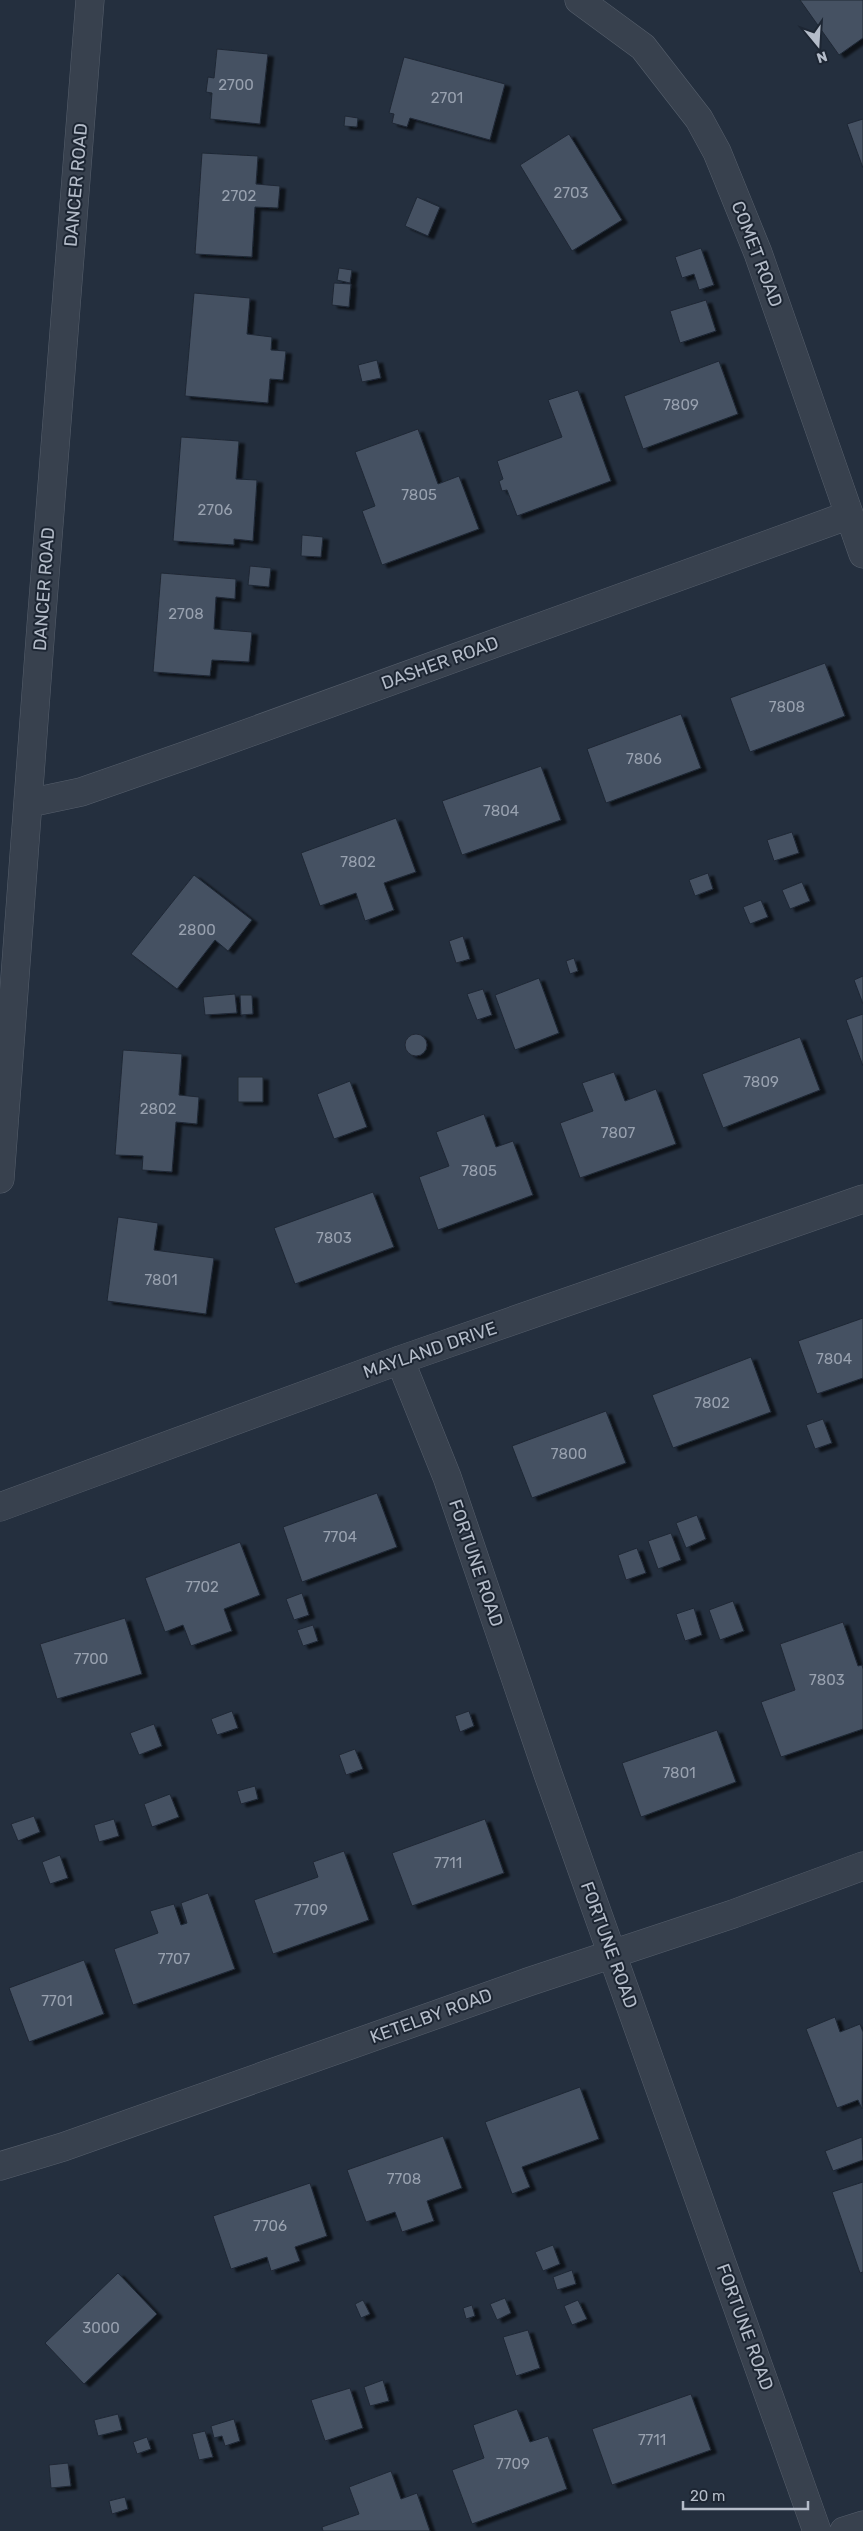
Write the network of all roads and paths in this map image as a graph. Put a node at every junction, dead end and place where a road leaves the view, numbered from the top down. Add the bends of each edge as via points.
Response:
1 (90, 0) edge
2 (579, 0) edge
3 (849, 515) junction
4 (863, 554) edge
5 (29, 803) junction
6 (0, 1178) edge
7 (863, 1199) edge
8 (400, 1360) junction
9 (0, 1507) edge
10 (863, 1866) edge
11 (612, 1954) junction
12 (0, 2166) edge
13 (863, 2525) edge
14 (817, 2531) edge
15 (844, 2531) edge

1 - 5 street, DANCER ROAD
2 - 3 street, COMET ROAD via 643,47 699,119 717,152 758,253
3 - 4 street, COMET ROAD
3 - 5 street, DASHER ROAD via 181,757 81,792
5 - 6 street, DANCER ROAD
7 - 8 street, MAYLAND DRIVE
8 - 9 street, MAYLAND DRIVE
8 - 11 street, FORTUNE ROAD via 447,1477
10 - 11 street, KETELBY ROAD
11 - 12 street, KETELBY ROAD via 63,2148
11 - 14 street, FORTUNE ROAD
13 - 15 street

